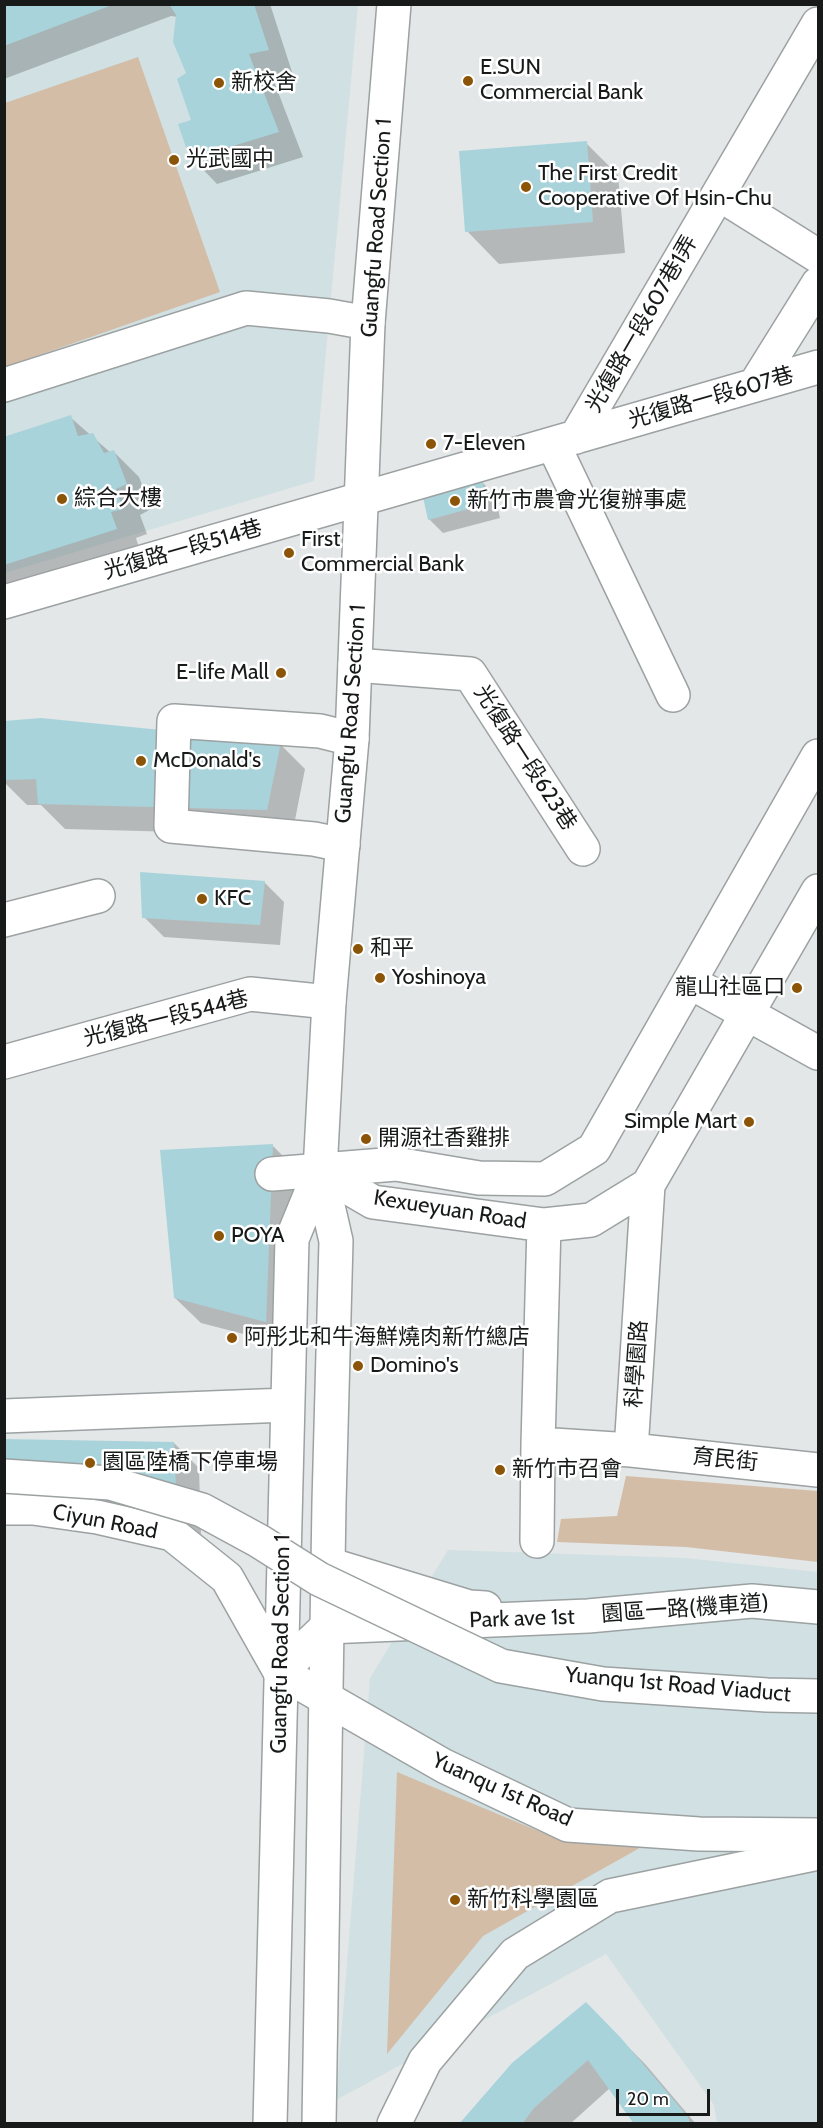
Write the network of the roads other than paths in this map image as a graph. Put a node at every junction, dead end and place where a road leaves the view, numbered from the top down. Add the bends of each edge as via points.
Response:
1 (394, 4) edge
2 (819, 24) edge
3 (718, 194) junction
4 (819, 256) edge
5 (819, 284) edge
6 (368, 323) junction
7 (819, 367) edge
8 (4, 385) edge
9 (755, 385) junction
10 (564, 440) junction
11 (362, 499) junction
12 (4, 602) edge
13 (355, 665) junction
14 (673, 695) dead end
15 (352, 739) junction
16 (819, 756) edge
17 (343, 845) junction
18 (583, 849) dead end
19 (819, 891) edge
20 (98, 896) dead end
21 (4, 920) edge
22 (690, 982) junction
23 (329, 1002) junction
24 (748, 1014) junction
25 (819, 1053) edge
26 (4, 1062) edge
27 (320, 1171) junction
28 (272, 1174) dead end
29 (648, 1185) junction
30 (544, 1225) junction
31 (287, 1405) junction
32 (4, 1416) edge
33 (538, 1444) junction
34 (631, 1450) junction
35 (819, 1470) edge
36 (4, 1476) edge
37 (4, 1508) edge
38 (537, 1541) dead end
39 (328, 1564) junction
40 (819, 1607) edge
41 (588, 1616) junction
42 (327, 1627) junction
43 (819, 1627) edge
44 (280, 1672) junction
45 (819, 1696) edge
46 (326, 1700) junction
47 (819, 1835) edge
48 (819, 1853) edge
49 (270, 2124) edge
50 (319, 2124) edge
51 (394, 2124) edge

1 - 6 street, Guangfu Road Section 1
2 - 3 street, 光復路一段607巷1弄
3 - 4 street
3 - 10 street, 光復路一段607巷1弄
5 - 9 street
6 - 8 street via 246,308
6 - 11 street, Guangfu Road Section 1
7 - 9 street, 光復路一段607巷
9 - 10 street, 光復路一段607巷
10 - 11 street, 光復路一段607巷
10 - 14 street
11 - 12 street, 光復路一段514巷
11 - 13 street, Guangfu Road Section 1
13 - 15 street, Guangfu Road Section 1
13 - 18 street, 光復路一段623巷 via 470,674
15 - 17 street, Guangfu Road Section 1
15 - 17 street via 320,731 174,722 171,826
16 - 22 street, Kexueyuan Road
17 - 23 street, Guangfu Road Section 1
19 - 24 street, Kexueyuan Road
20 - 21 street
22 - 24 street
22 - 27 street, Kexueyuan Road via 594,1149 544,1179 479,1178 396,1164
23 - 26 street, 光復路一段544巷 via 250,994
23 - 27 street, Guangfu Road Section 1
24 - 25 street
24 - 29 street, Kexueyuan Road
27 - 28 street
27 - 30 street, Kexueyuan Road via 373,1202
27 - 31 street, Guangfu Road Section 1 via 292,1239
27 - 39 street, Guangfu Road Section 1 via 336,1241
29 - 30 street, Kexueyuan Road via 591,1220
29 - 34 street, 科學園路
30 - 33 street
31 - 32 street
31 - 44 street, Guangfu Road Section 1
33 - 34 street
33 - 38 street
34 - 35 street, 育民街
36 - 45 street, Yuanqu 1st Road Viaduct, bridge via 110,1483 202,1510 319,1579 501,1666 603,1684
37 - 44 street, Ciyun Road via 97,1517 172,1534 227,1578
39 - 41 street, Park ave 1st via 469,1607
39 - 42 street, Guangfu Road Section 1
40 - 41 street, 園區一路(機車道) via 752,1601
41 - 42 street, Park ave 1st
41 - 43 street via 741,1620
42 - 44 street
42 - 46 street, Guangfu Road Section 1
44 - 46 street, Yuanqu 1st Road
44 - 49 street, Guangfu Road Section 1
46 - 47 street, Yuanqu 1st Road via 444,1766 568,1825 699,1834
46 - 50 street, Guangfu Road Section 1
48 - 51 street via 610,1896 515,1954 425,2061

